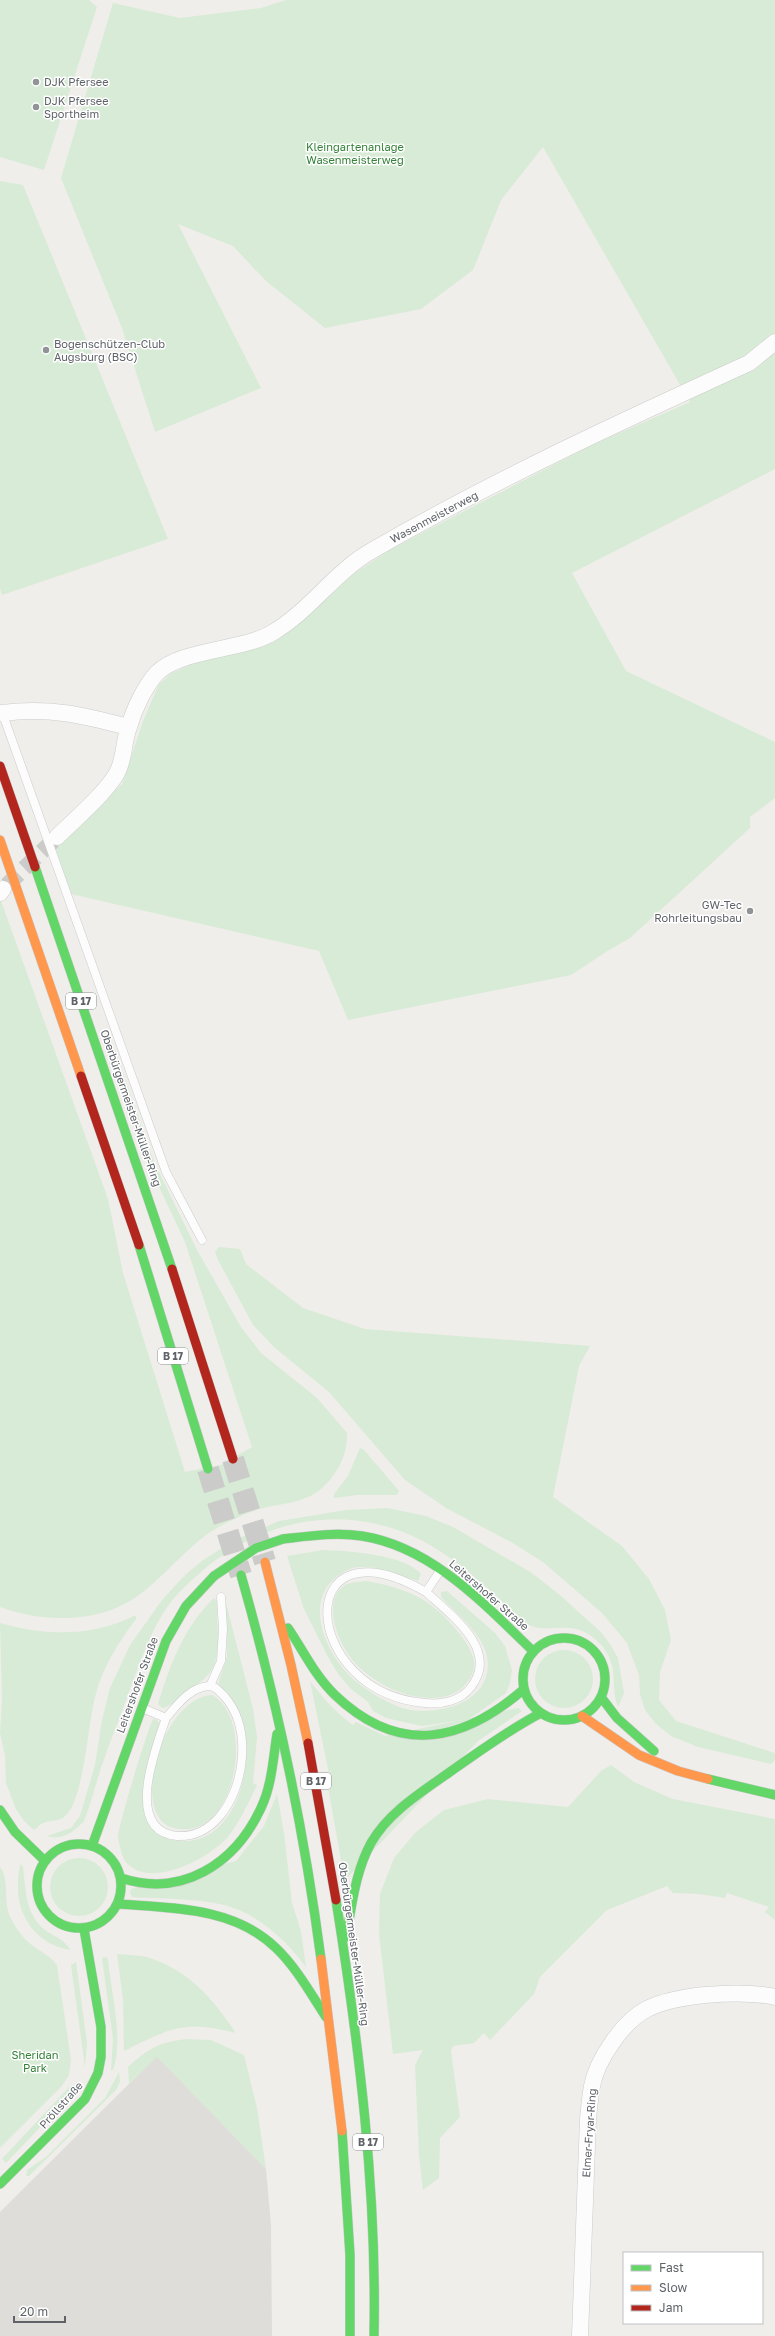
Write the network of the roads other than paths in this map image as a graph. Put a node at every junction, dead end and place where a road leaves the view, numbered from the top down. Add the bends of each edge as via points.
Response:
1 (775, 342) edge
2 (1, 710) edge
3 (128, 727) junction
4 (0, 766) edge
5 (57, 836) tunnel mouth
6 (0, 840) edge
7 (202, 1240) dead end
8 (233, 1459) tunnel mouth
9 (208, 1469) tunnel mouth
10 (265, 1562) tunnel mouth
11 (442, 1569) junction
12 (241, 1575) tunnel mouth
13 (426, 1592) junction
14 (221, 1597) dead end
15 (280, 1615) junction
16 (533, 1651) junction
17 (210, 1686) junction
18 (524, 1689) junction
19 (601, 1697) junction
20 (141, 1708) junction
21 (541, 1713) junction
22 (582, 1716) junction
23 (166, 1718) junction
24 (279, 1721) junction
25 (678, 1771) junction
26 (775, 1795) edge
27 (0, 1810) edge
28 (92, 1846) junction
29 (45, 1862) junction
30 (121, 1878) junction
31 (118, 1904) junction
32 (84, 1928) junction
33 (343, 1950) junction
34 (775, 1997) edge
35 (329, 2021) junction
36 (0, 2184) edge
37 (350, 2336) edge
38 (374, 2336) edge
39 (580, 2336) edge

1 - 3 street, Wasenmeisterweg via 749,363 492,486 371,551 289,621 271,633 251,642 170,664 158,673 147,688
2 - 3 street via 74,713
2 - 7 lane via 166,1172
3 - 5 street, Wasenmeisterweg via 123,758 117,773
4 - 8 main road, Oberbürgermeister-Müller-Ring / B 17 via 161,1235
6 - 9 main road, B 17 via 138,1243
10 - 15 main road, Oberbürgermeister-Müller-Ring / B 17
11 - 13 lane
11 - 16 main road, Leitershofer Straße via 469,1590
11 - 20 main road, Leitershofer Straße, bridge via 405,1547 362,1535 325,1533 283,1539 256,1548 198,1589 178,1615 160,1650
12 - 24 main road, B 17
13 - 13 lane via 395,1577 379,1573 351,1574 342,1579 330,1595 327,1604 327,1624 336,1648 346,1663 370,1685 400,1699 428,1704 442,1703 456,1699 468,1691 480,1671 480,1659 466,1631
14 - 17 lane via 221,1661
15 - 18 main road via 334,1695 365,1718 398,1732 431,1735 450,1734 467,1729 496,1714
15 - 33 main road, Oberbürgermeister-Müller-Ring / B 17 via 304,1715 323,1817
16 - 18 main road via 525,1664
16 - 19 main road via 543,1643 562,1637 586,1644 599,1656 603,1665 605,1675
17 - 23 lane via 184,1698
17 - 23 lane via 219,1690 227,1699 238,1720 241,1736 240,1769 237,1784 224,1811 208,1828 197,1834 187,1836 167,1833 155,1824 149,1813 146,1800 148,1782
18 - 21 main road via 529,1700
19 - 22 main road via 595,1706
19 - 25 main road via 617,1718
20 - 23 lane
20 - 28 main road, Leitershofer Straße
21 - 22 main road via 559,1720
21 - 33 main road via 492,1742 401,1809 382,1828 364,1856 357,1878
22 - 25 main road via 639,1755
24 - 30 main road via 268,1786 261,1807 248,1830 232,1850 202,1872 170,1884 148,1885
24 - 35 main road, B 17 via 301,1829
25 - 26 main road
27 - 29 main road via 15,1832
28 - 29 main road via 67,1846 52,1854
28 - 30 main road via 112,1860
29 - 32 main road via 37,1880 36,1890 43,1909 61,1925 76,1929
30 - 31 main road via 122,1890
31 - 32 main road via 105,1920
31 - 35 main road via 207,1913 235,1922 256,1933 275,1947 293,1968
32 - 36 main road, Pröllstraße via 100,2026 101,2056 94,2084 85,2099
33 - 38 main road, Oberbürgermeister-Müller-Ring / B 17 via 369,2151
34 - 39 street, Elmer-Fryar-Ring via 722,1994 679,1998 646,2010 615,2036 599,2065 592,2086 588,2120
35 - 37 main road, B 17 via 349,2210

